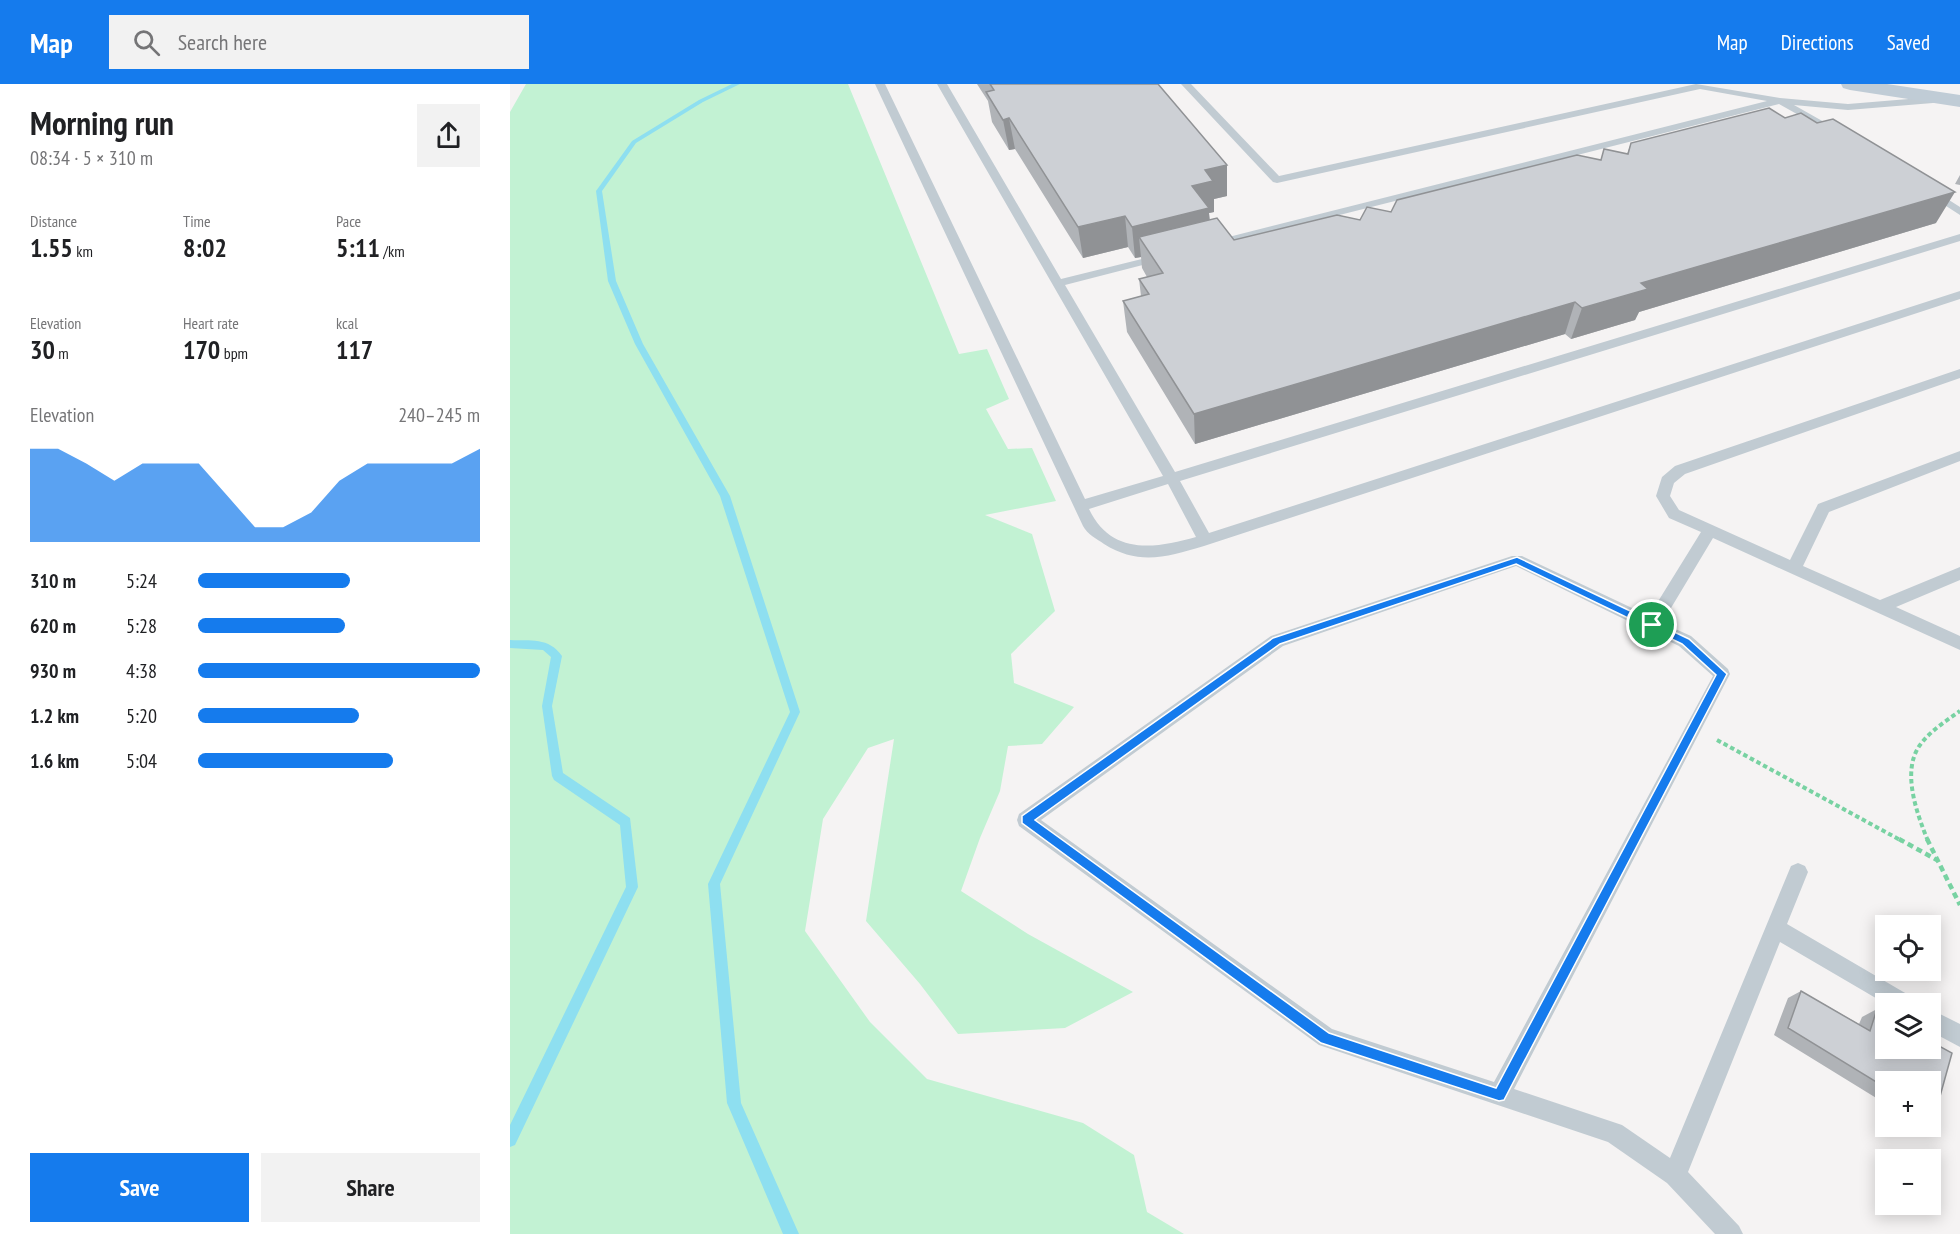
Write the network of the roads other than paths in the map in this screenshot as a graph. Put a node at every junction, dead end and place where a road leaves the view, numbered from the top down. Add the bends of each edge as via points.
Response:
1 (880, 84) edge
2 (942, 84) edge
3 (1186, 84) edge
4 (1682, 84) edge
5 (1850, 84) edge
6 (1700, 86) junction
7 (1955, 100) edge
8 (1780, 101) junction
9 (1851, 142) edge
10 (1920, 184) edge
11 (1960, 212) edge
12 (1960, 237) edge
13 (1204, 247) edge
14 (1170, 255) edge
15 (1058, 283) junction
16 (1960, 295) edge
17 (1960, 373) edge
18 (1960, 456) edge
19 (1172, 479) junction
20 (1080, 506) junction
21 (1710, 530) junction
22 (1204, 540) junction
23 (1794, 568) junction
24 (1960, 573) edge
25 (1880, 607) junction
26 (1652, 625) junction
27 (1960, 643) edge
28 (1798, 872) dead end
29 (1775, 928) junction
30 (1886, 993) edge
31 (1941, 1025) edge
32 (1960, 1036) edge
33 (1499, 1095) junction
34 (1675, 1175) junction
35 (1731, 1234) edge

1 - 20 lane
2 - 15 lane
3 - 6 lane via 1277,180
4 - 6 lane
5 - 7 main road
6 - 8 lane
7 - 8 lane via 1848,107
8 - 9 lane
8 - 13 lane
10 - 11 lane
12 - 19 lane
14 - 15 lane
15 - 19 lane
16 - 22 lane
17 - 21 lane via 1680,470 1667,481 1663,496 1674,514
18 - 23 lane via 1823,508
19 - 20 lane
19 - 22 lane
20 - 22 lane via 1090,526 1113,543 1138,553 1186,547
21 - 23 lane
21 - 26 lane
23 - 25 lane
24 - 25 lane
25 - 27 lane
26 - 33 lane via 1685,641 1722,674
26 - 33 lane via 1517,560 1277,641 1026,820 1326,1038
28 - 29 lane
29 - 30 lane
29 - 34 lane
31 - 32 lane
33 - 34 lane via 1614,1133
34 - 35 lane

